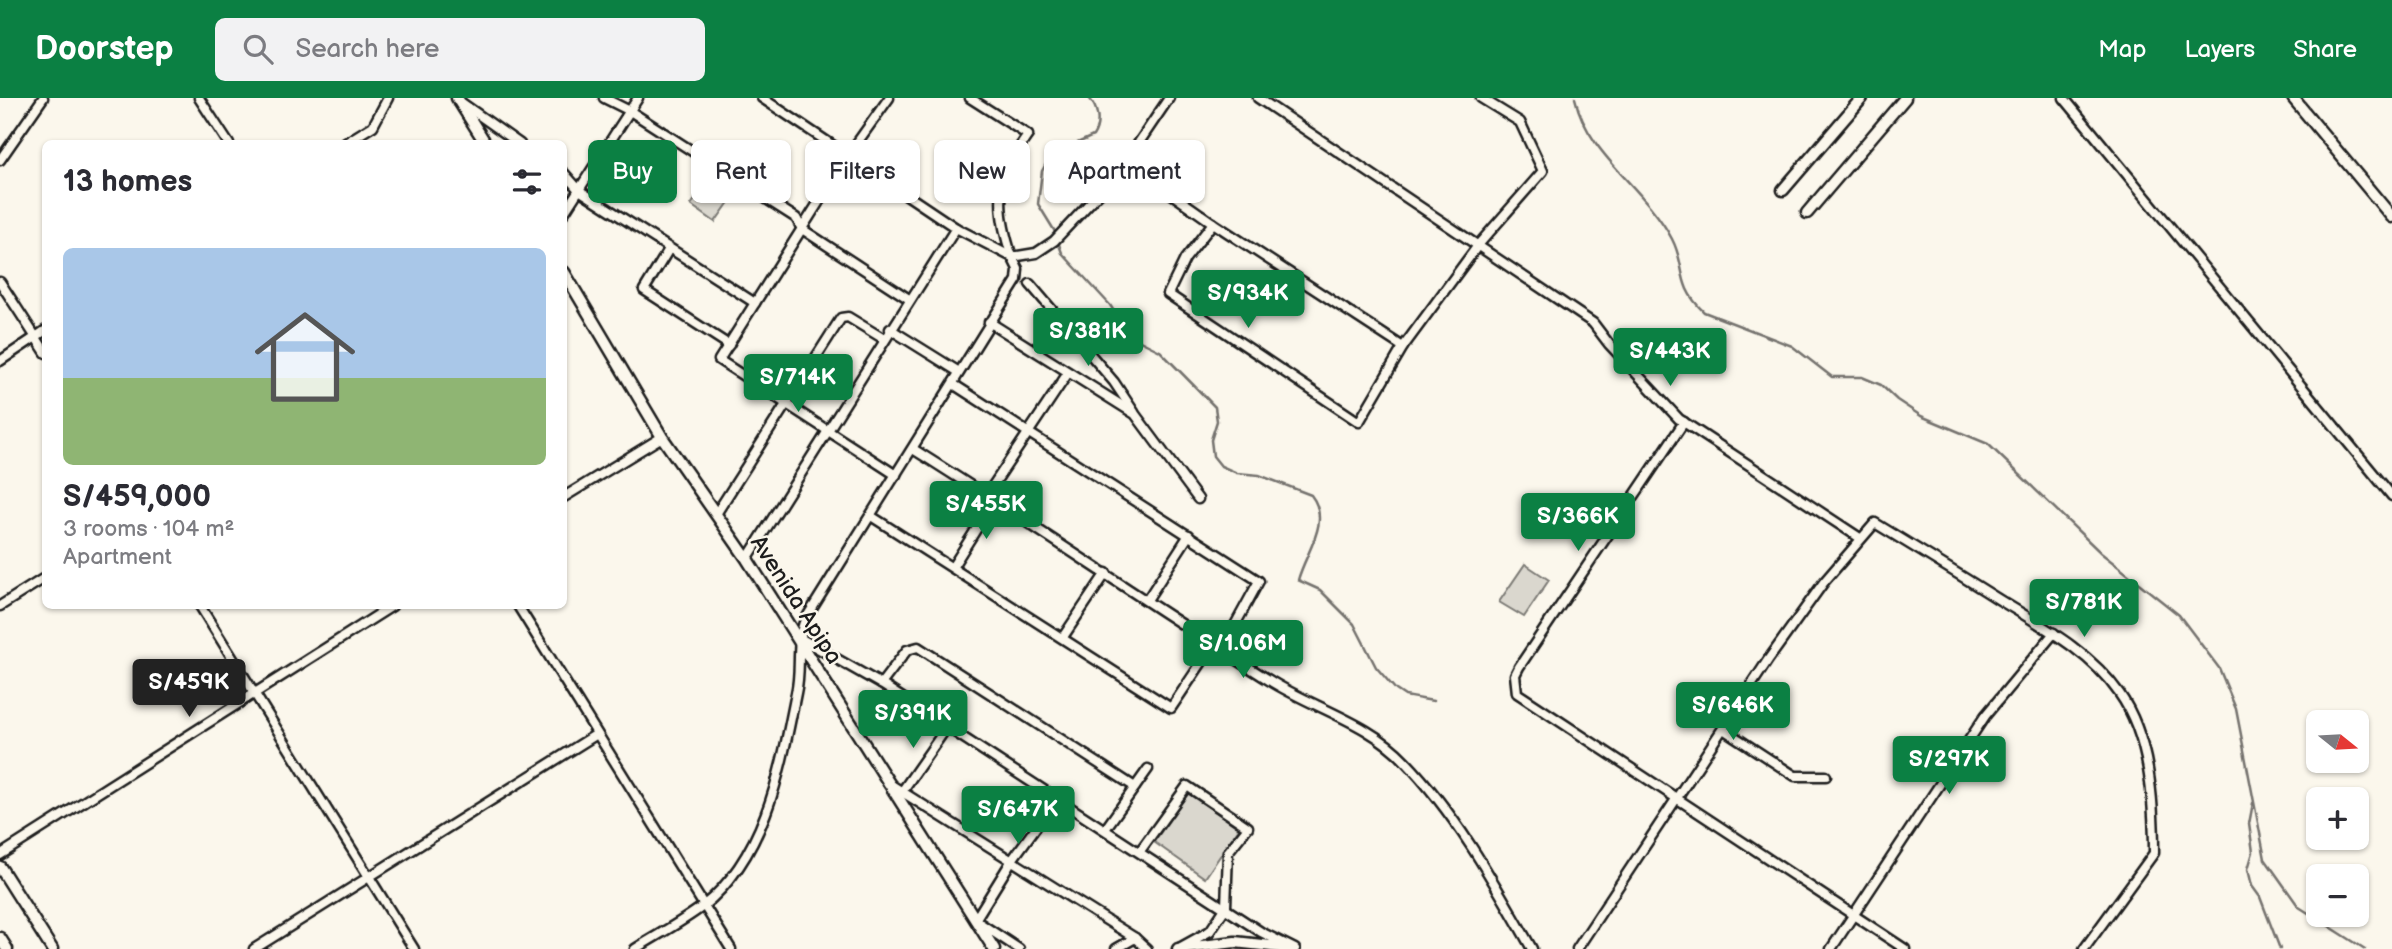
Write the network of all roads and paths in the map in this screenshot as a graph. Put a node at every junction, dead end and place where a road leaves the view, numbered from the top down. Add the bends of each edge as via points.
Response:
1 (43, 98) edge
2 (199, 98) edge
3 (388, 98) edge
4 (604, 98) edge
5 (638, 98) edge
6 (762, 98) edge
7 (889, 98) edge
8 (970, 98) edge
9 (1169, 98) edge
10 (1258, 98) edge
11 (1481, 98) edge
12 (1862, 98) edge
13 (1905, 98) edge
14 (2064, 98) edge
15 (2293, 98) edge
16 (458, 100) edge
17 (630, 111) junction
18 (226, 140) edge
19 (350, 140) edge
20 (483, 140) edge
21 (514, 140) edge
22 (827, 140) edge
23 (859, 140) edge
24 (1141, 140) edge
25 (0, 160) edge
26 (567, 176) edge
27 (579, 190) junction
28 (1783, 190) dead end
29 (818, 203) edge
30 (920, 203) edge
31 (1089, 203) edge
32 (1184, 203) edge
33 (567, 208) edge
34 (1807, 213) dead end
35 (2392, 217) edge
36 (1213, 223) junction
37 (956, 228) junction
38 (802, 229) junction
39 (1479, 244) junction
40 (669, 249) junction
41 (1012, 257) junction
42 (567, 277) edge
43 (0, 282) edge
44 (1030, 284) dead end
45 (909, 299) junction
46 (755, 303) junction
47 (989, 322) junction
48 (890, 330) junction
49 (42, 332) edge
50 (36, 336) junction
51 (884, 339) junction
52 (729, 345) junction
53 (42, 346) edge
54 (1403, 347) junction
55 (0, 361) edge
56 (959, 372) junction
57 (1068, 373) junction
58 (953, 384) junction
59 (787, 404) junction
60 (1135, 414) junction
61 (1684, 422) junction
62 (829, 430) junction
63 (1027, 431) junction
64 (663, 436) junction
65 (913, 449) junction
66 (897, 475) junction
67 (567, 495) edge
68 (2392, 496) edge
69 (990, 498) junction
70 (1198, 499) dead end
71 (716, 514) junction
72 (871, 516) junction
73 (1189, 535) junction
74 (1860, 538) junction
75 (747, 559) junction
76 (953, 566) junction
77 (1106, 573) junction
78 (42, 580) edge
79 (1147, 600) junction
80 (0, 606) edge
81 (202, 609) edge
82 (387, 609) edge
83 (520, 609) edge
84 (2054, 633) junction
85 (798, 637) junction
86 (1063, 638) junction
87 (1214, 644) junction
88 (881, 684) junction
89 (255, 694) junction
90 (947, 727) junction
91 (1723, 729) junction
92 (597, 734) junction
93 (1148, 769) dead end
94 (1826, 776) dead end
95 (885, 781) junction
96 (1135, 787) junction
97 (903, 790) junction
98 (1058, 797) junction
99 (1679, 797) junction
100 (1106, 828) junction
101 (1140, 851) junction
102 (0, 855) edge
103 (1012, 860) junction
104 (0, 867) edge
105 (367, 876) junction
106 (703, 906) junction
107 (1226, 907) junction
108 (1854, 915) junction
109 (975, 920) junction
110 (1135, 937) junction
111 (0, 938) edge
112 (1292, 948) edge
113 (7, 949) edge
114 (52, 949) edge
115 (254, 949) edge
116 (414, 949) edge
117 (635, 949) edge
118 (731, 949) edge
119 (994, 949) edge
120 (1019, 949) edge
121 (1116, 949) edge
122 (1147, 949) edge
123 (1179, 949) edge
124 (1532, 949) edge
125 (1577, 949) edge
126 (1831, 949) edge
127 (1905, 949) edge
128 (2084, 949) edge

1 - 25 street
2 - 18 street
3 - 19 street via 373,126
4 - 17 street
5 - 17 street
6 - 22 street
7 - 23 street
8 - 41 street via 1028,135 1009,161 1004,178 1003,230
9 - 24 street
10 - 39 street
11 - 39 street via 1520,122 1542,171
12 - 28 street
13 - 34 street
14 - 68 street
15 - 35 street
16 - 20 street
16 - 21 street
17 - 27 street
17 - 38 street via 796,218
26 - 27 street
27 - 33 street
27 - 40 street
29 - 38 street
30 - 37 street
31 - 41 street via 1054,241 1036,253
32 - 36 street
36 - 54 street
36 - 54 street via 1174,276 1168,294 1360,422
37 - 41 street
37 - 45 street
38 - 45 street
38 - 46 street
39 - 54 street
39 - 61 street via 1593,323
40 - 46 street
40 - 52 street via 644,290
41 - 47 street via 1017,280
42 - 64 street, Avenida Apipa
43 - 50 street
44 - 60 street via 1114,382
45 - 48 street
46 - 52 street
47 - 56 street
47 - 57 street
48 - 51 street
48 - 56 street
49 - 50 street
50 - 53 street
50 - 55 street
51 - 59 street via 844,316
51 - 62 street
52 - 59 street via 719,360
56 - 58 street
57 - 60 street
57 - 63 street
58 - 63 street
58 - 65 street
59 - 62 street
59 - 71 street
60 - 70 street
61 - 74 street
61 - 99 street via 1519,667 1514,685 1517,693
62 - 66 street
62 - 75 street
63 - 69 street
63 - 73 street
64 - 67 street
64 - 71 street, Avenida Apipa
65 - 66 street
65 - 69 street
66 - 72 street
69 - 76 street
69 - 77 street
71 - 75 street, Avenida Apipa
72 - 76 street
72 - 85 street
73 - 79 street
73 - 87 street via 1259,581 1235,625
74 - 84 street via 1875,523
74 - 91 street via 1824,582
75 - 85 street, Avenida Apipa
76 - 86 street
77 - 79 street
77 - 86 street
78 - 80 street
79 - 87 street
81 - 89 street
82 - 89 street
83 - 92 street
84 - 108 street via 1985,716
84 - 128 street via 2103,673 2133,718 2154,825 2154,853
85 - 88 street
85 - 95 street, Avenida Apipa
85 - 106 street via 798,685 760,829 746,859
86 - 87 street via 1171,708
87 - 124 street via 1271,681 1384,742 1404,760 1467,842
88 - 90 street
88 - 96 street via 907,650 918,647
89 - 102 street
89 - 105 street
90 - 97 street
90 - 98 street
91 - 94 street via 1795,776
91 - 99 street
92 - 105 street
92 - 106 street
93 - 96 street
95 - 97 street
95 - 109 street, Avenida Apipa
96 - 100 street
97 - 103 street
98 - 100 street
98 - 103 street
99 - 108 street
99 - 125 street
100 - 101 street
101 - 107 street
101 - 107 street via 1187,786 1248,827 1228,852
103 - 109 street
103 - 110 street
104 - 114 street
105 - 115 street
105 - 116 street
106 - 117 street
106 - 118 street
107 - 112 street
107 - 123 street via 1210,931
108 - 126 street
108 - 127 street
109 - 119 street, Avenida Apipa
109 - 120 street
110 - 121 street
110 - 122 street
111 - 113 street
112 - 123 street via 1235,942

